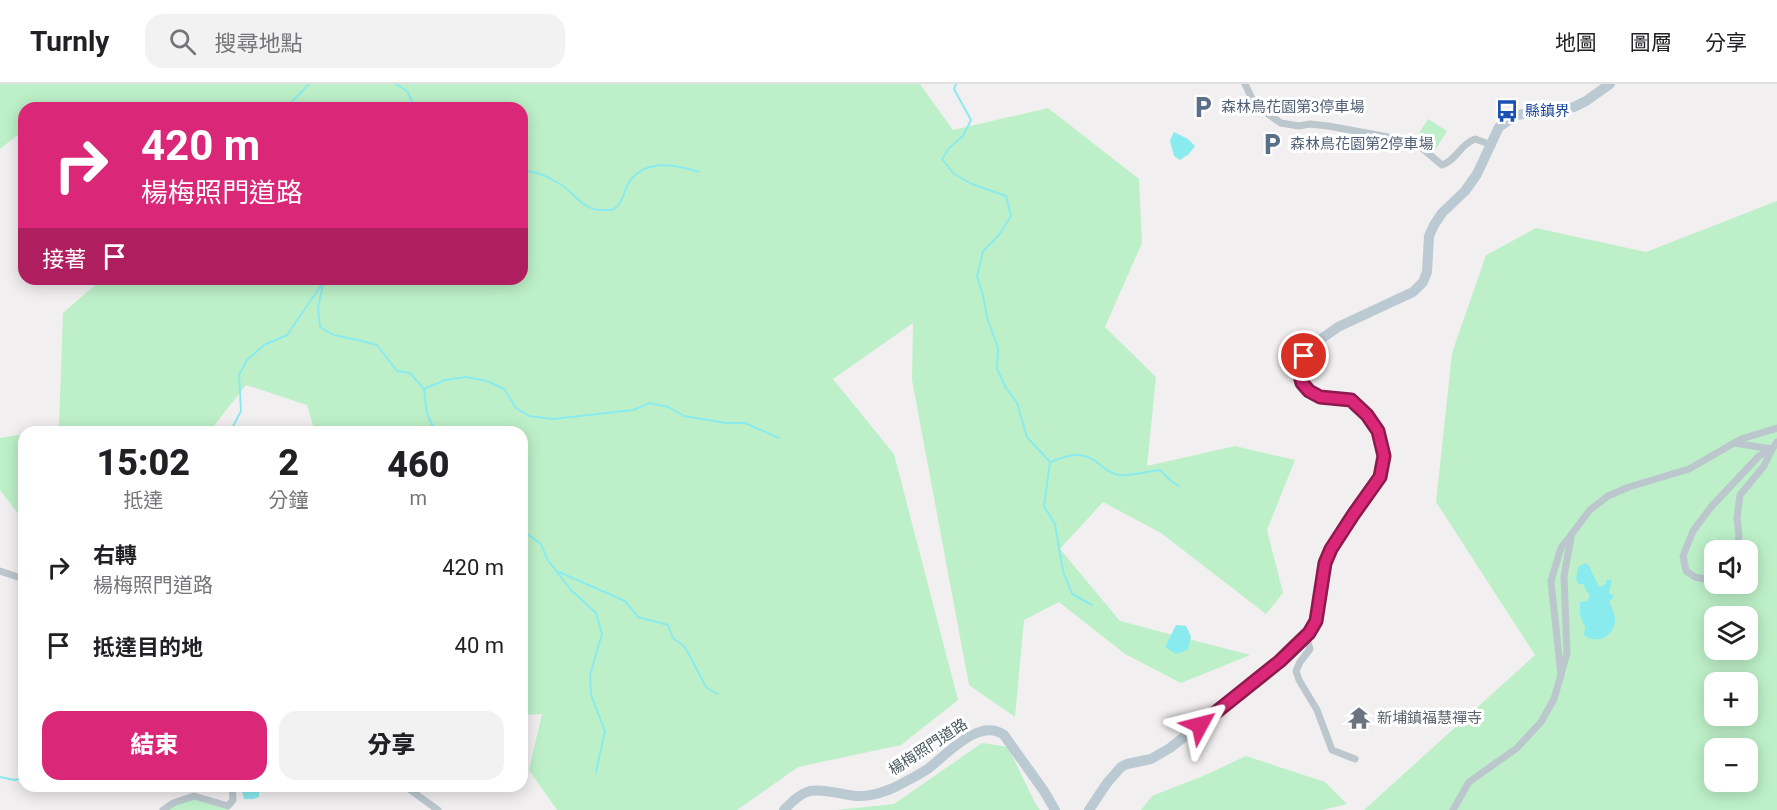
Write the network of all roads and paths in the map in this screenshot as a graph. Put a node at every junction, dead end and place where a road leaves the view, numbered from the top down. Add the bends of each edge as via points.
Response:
1 (1245, 84) edge
2 (1610, 84) edge
3 (1492, 145) junction
4 (1777, 428) edge
5 (1734, 443) junction
6 (1774, 445) edge
7 (1576, 527) junction
8 (1738, 540) edge
9 (0, 571) edge
10 (18, 577) edge
11 (1704, 579) edge
12 (1306, 636) junction
13 (1561, 676) junction
14 (1355, 759) dead end
15 (232, 792) edge
16 (413, 792) edge
17 (163, 810) edge
18 (438, 810) edge
19 (784, 810) edge
20 (1055, 810) edge
21 (1089, 810) edge
22 (1453, 810) edge

1 - 3 street via 1255,105 1281,123 1328,126 1410,141 1442,165 1466,142 1475,139
2 - 3 street via 1574,106 1516,115 1499,127
3 - 12 street via 1465,191 1434,225 1423,282 1413,292 1338,327 1321,339 1300,364 1302,383 1309,391 1320,397 1351,400 1367,415 1378,431 1384,456 1380,477 1331,549 1325,563 1316,621
4 - 5 street
5 - 6 street
5 - 7 street via 1689,469 1608,496
6 - 8 street via 1740,495
6 - 11 street via 1710,507 1693,531 1683,556 1686,571
7 - 13 street via 1569,542 1564,576 1568,653
7 - 13 street via 1561,548 1551,581
9 - 10 street
12 - 14 street via 1310,649 1296,670 1299,680 1317,710 1332,750
12 - 21 street via 1170,748 1116,771
13 - 22 street via 1541,723 1517,748 1469,782
15 - 17 street via 228,806 194,796
16 - 18 street
19 - 20 street, 楊梅照門道路 via 798,796 811,791 859,796 899,785 928,769 967,737 992,729 1004,735

